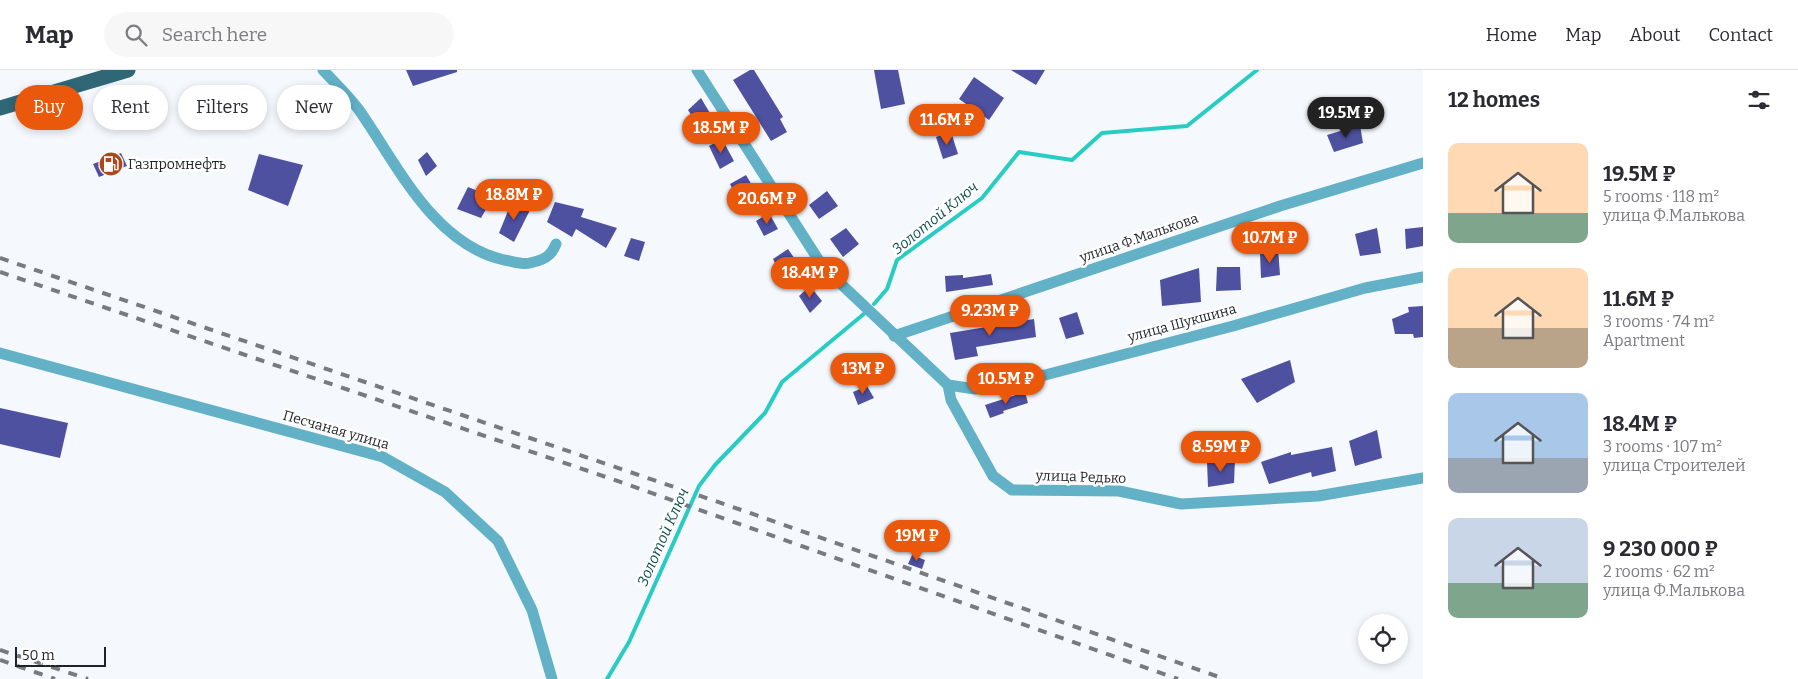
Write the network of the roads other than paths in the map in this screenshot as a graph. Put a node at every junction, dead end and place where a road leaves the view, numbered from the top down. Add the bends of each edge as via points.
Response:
1 (128, 70) edge
2 (323, 70) edge
3 (697, 70) edge
4 (0, 108) edge
5 (1423, 163) edge
6 (556, 244) dead end
7 (1423, 277) edge
8 (894, 336) junction
9 (0, 352) edge
10 (948, 385) junction
11 (1423, 478) edge
12 (552, 679) edge

1 - 4 main road
2 - 6 street via 357,107 434,218 458,239 484,255 525,264 544,260 553,253
3 - 8 street via 823,267
5 - 8 street, улица Ф.Малькова via 1280,206
7 - 10 street, улица Шукшина via 1366,288 1045,374 974,389
8 - 10 street
9 - 12 street, Песчаная улица via 383,456 445,492 498,541 532,610
10 - 11 street, улица Редько via 950,400 993,476 1012,490 1119,491 1181,504 1318,496

